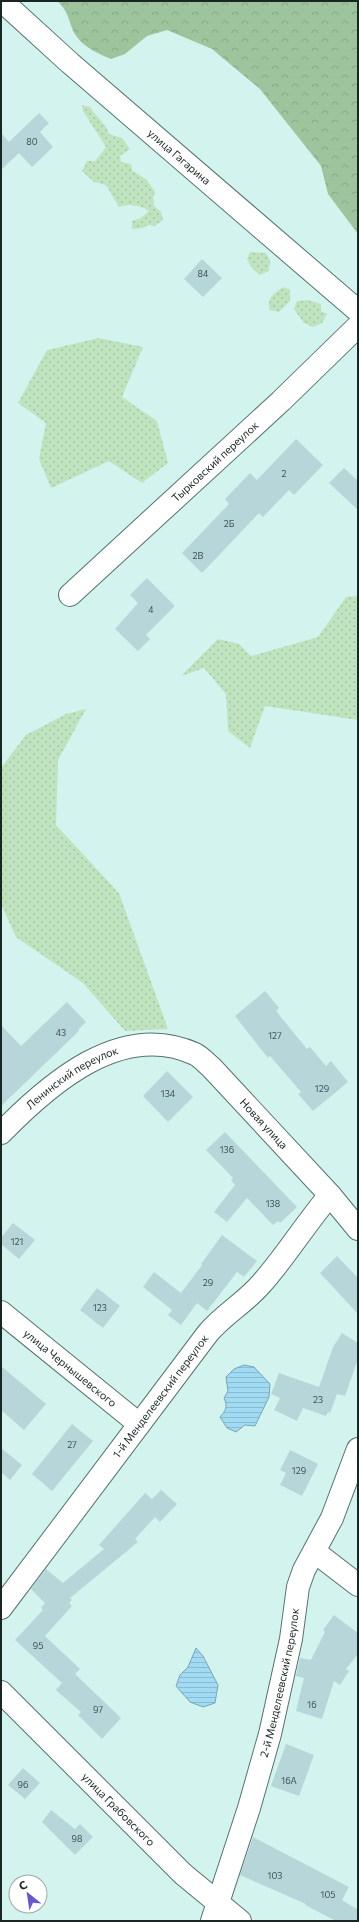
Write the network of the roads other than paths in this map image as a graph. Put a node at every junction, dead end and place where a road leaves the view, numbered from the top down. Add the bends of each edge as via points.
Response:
1 (2, 1) edge
2 (358, 311) edge
3 (358, 326) edge
4 (70, 595) dead end
5 (154, 1045) joint
6 (1, 1133) edge
7 (330, 1195) junction
8 (358, 1229) edge
9 (1, 1312) edge
10 (139, 1424) junction
11 (358, 1449) edge
12 (315, 1552) junction
13 (358, 1585) edge
14 (1, 1608) edge
15 (1, 1692) edge
16 (215, 1913) edge
17 (240, 1921) edge

1 - 2 street, улица Гагарина via 70,63
3 - 4 street, Тырковский переулок via 281,401
5 - 6 street, Ленинский переулок via 110,1052 84,1064 64,1076
5 - 7 street, Новая улица via 177,1048 196,1055 211,1067
7 - 8 street, Новая улица
7 - 10 street, 1-й Менделеевский переулок via 263,1282 208,1333
9 - 10 street, улица Чернышевского
10 - 14 street, 1-й Менделеевский переулок
11 - 12 street, 2-й Менделеевский переулок via 332,1518
12 - 13 street
12 - 16 street, 2-й Менделеевский переулок via 304,1570 298,1587 291,1639 270,1734
15 - 16 street, улица Грабовского via 183,1874
16 - 17 street, улица Грабовского

